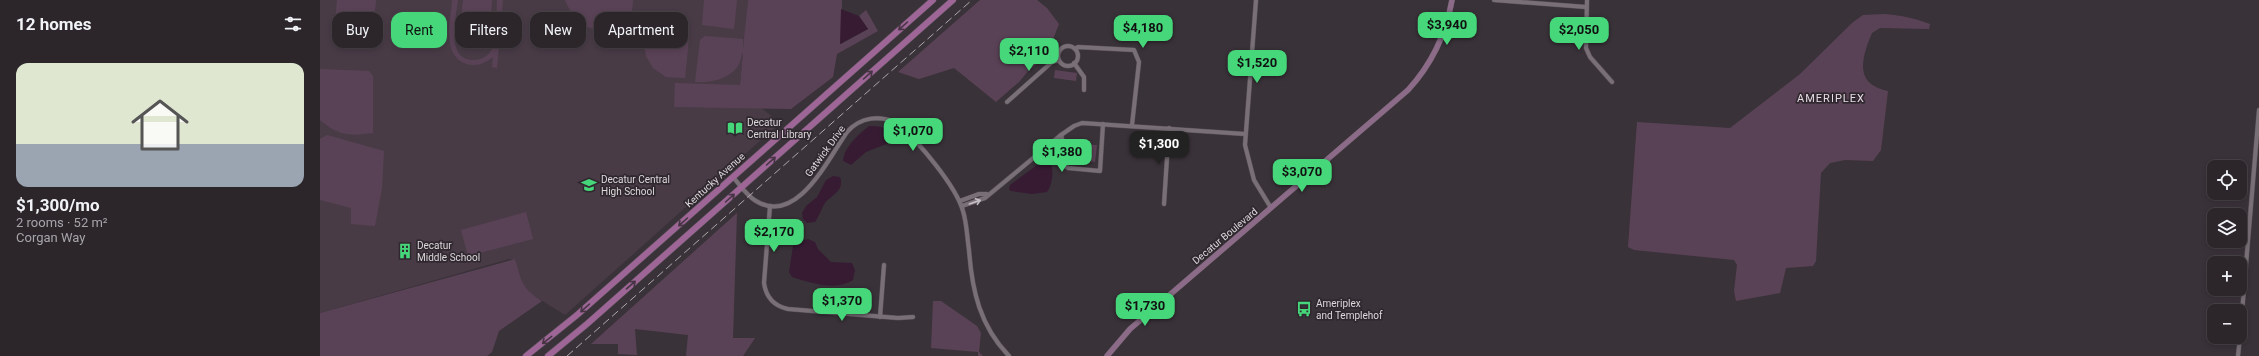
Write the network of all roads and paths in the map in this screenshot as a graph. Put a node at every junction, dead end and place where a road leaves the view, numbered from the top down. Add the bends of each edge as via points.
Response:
1 (933, 0) edge
2 (953, 0) edge
3 (1256, 0) edge
4 (1452, 0) edge
5 (1494, 0) edge
6 (1587, 0) edge
7 (1586, 7) junction
8 (1075, 49) junction
9 (1059, 60) junction
10 (1074, 64) junction
11 (1612, 82) dead end
12 (1084, 90) dead end
13 (1007, 102) dead end
14 (2259, 110) edge
15 (1103, 124) junction
16 (1132, 125) junction
17 (1169, 128) junction
18 (1245, 134) junction
19 (1061, 136) junction
20 (733, 177) junction
21 (741, 187) junction
22 (987, 194) junction
23 (960, 201) junction
24 (1164, 204) dead end
25 (770, 206) junction
26 (962, 206) junction
27 (1272, 208) junction
28 (884, 265) dead end
29 (2243, 304) edge
30 (880, 317) junction
31 (914, 317) dead end
32 (2239, 344) edge
33 (526, 356) edge
34 (548, 356) edge
35 (1009, 356) edge
36 (1106, 356) edge
37 (2238, 356) edge

1 -> 20 main road, Kentucky Avenue
21 -> 2 main road
3 - 18 street
4 - 27 street, Decatur Boulevard via 1446,26 1436,49 1410,87
5 - 7 street
6 - 7 street
7 - 11 street via 1587,50
8 - 9 street via 1063,47 1058,54
8 - 10 street via 1077,58
8 - 16 street via 1078,46 1134,50 1139,62
9 - 10 street via 1066,66
9 - 13 street via 1052,62
10 - 12 street via 1084,77
14 - 29 street
15 - 16 street
15 - 19 street via 1082,123
15 - 19 street via 1100,171 1068,168 1063,164 1064,146
16 - 17 street
17 - 18 street
17 - 24 street
18 - 27 street via 1250,170 1258,188
19 - 22 street
20 - 21 street
20 -> 33 main road, Kentucky Avenue via 577,315
21 - 25 street via 756,201
34 -> 21 main road
22 - 23 street via 979,194
26 -> 22 street via 982,199
23 - 25 street, Gatwick Drive via 947,178 902,128 890,120 877,118 864,120 850,129 800,197 785,205
23 - 26 street, Gatwick Drive
25 - 30 street via 764,282 768,296 775,304 788,309
26 - 35 street, Gatwick Drive via 976,302 990,332
27 - 36 street, Decatur Boulevard via 1130,329
28 - 30 street
30 - 31 street
32 - 37 street

